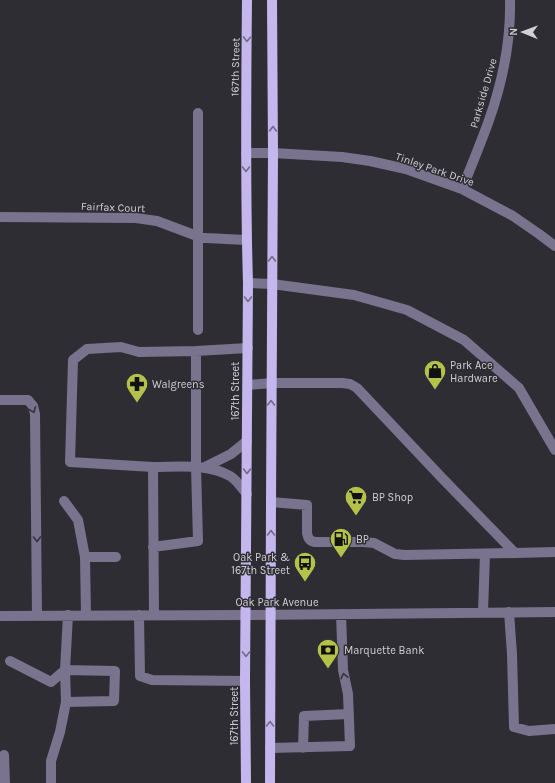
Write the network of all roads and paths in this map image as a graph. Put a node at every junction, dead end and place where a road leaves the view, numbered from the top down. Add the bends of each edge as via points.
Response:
1 (247, 0) edge
2 (272, 0) edge
3 (510, 0) edge
4 (198, 113) dead end
5 (246, 152) junction
6 (273, 153) junction
7 (462, 189) junction
8 (0, 217) edge
9 (197, 236) junction
10 (246, 240) junction
11 (555, 246) edge
12 (248, 283) junction
13 (272, 284) junction
14 (198, 330) dead end
15 (248, 348) junction
16 (196, 351) junction
17 (272, 384) junction
18 (248, 385) junction
19 (0, 400) edge
20 (247, 441) junction
21 (555, 450) edge
22 (153, 466) junction
23 (200, 467) junction
24 (247, 494) junction
25 (64, 501) dead end
26 (271, 502) junction
27 (154, 547) junction
28 (555, 552) edge
29 (515, 553) junction
30 (485, 554) junction
31 (85, 557) junction
32 (116, 557) dead end
33 (483, 612) junction
34 (509, 612) junction
35 (555, 612) edge
36 (270, 614) junction
37 (341, 614) junction
38 (86, 615) junction
39 (139, 615) junction
40 (154, 615) junction
41 (246, 615) junction
42 (0, 616) edge
43 (37, 616) junction
44 (68, 616) junction
45 (10, 661) dead end
46 (66, 670) junction
47 (246, 681) junction
48 (66, 702) junction
49 (349, 714) junction
50 (555, 729) edge
51 (270, 748) junction
52 (303, 748) junction
53 (4, 755) dead end
54 (5, 783) edge
55 (50, 783) edge
56 (246, 783) edge
57 (270, 783) edge

1 -> 5 main road, 167th Street
6 -> 2 main road
3 - 7 street, Parkside Drive via 509,39 495,102
4 - 9 street
5 - 6 street, Tinley Park Drive
5 -> 10 main road, 167th Street
6 - 7 street, Tinley Park Drive via 342,157 370,162 406,169
13 -> 6 main road
7 - 11 street, Tinley Park Drive via 513,216
8 - 9 street, Fairfax Court via 136,218 157,221
9 - 10 street, Fairfax Court
9 - 14 street
10 - 12 main road, 167th Street
12 - 13 street
12 -> 15 main road, 167th Street
13 - 17 main road
13 - 21 street via 354,295 407,310 464,340 519,388
15 - 16 street
15 - 18 main road, 167th Street
16 - 22 street via 139,352 121,347 87,348 73,360 70,462
16 - 23 street
17 - 18 street
26 -> 17 main road
17 - 29 street via 342,383 357,388
18 - 20 main road, 167th Street
19 -> 43 street via 28,400 35,414
20 - 23 street via 231,454
20 -> 24 main road, 167th Street
22 - 23 street
22 - 27 street
23 - 24 street via 231,476
23 - 27 street via 198,542
24 - 41 main road, 167th Street
25 - 31 street via 78,520
26 - 30 street via 307,505 307,533 310,541 374,543 395,554 405,555
36 -> 26 main road
27 - 40 street
28 - 29 street
29 - 30 street
30 - 33 street
31 - 32 street
31 - 38 street
33 - 34 street, Oak Park Avenue
33 - 37 street, Oak Park Avenue
34 - 35 street, Oak Park Avenue
34 - 50 street via 514,727 529,731
36 - 37 street, Oak Park Avenue
36 - 41 street, Oak Park Avenue
51 -> 36 main road
49 -> 37 street via 343,670
38 - 39 street, Oak Park Avenue
38 - 44 street, Oak Park Avenue
39 - 40 street, Oak Park Avenue
39 - 47 street via 140,676 152,680
40 - 41 street, Oak Park Avenue
41 -> 47 main road, 167th Street
42 - 43 street, Oak Park Avenue
43 - 44 street, Oak Park Avenue
44 - 46 street
45 - 46 street via 51,682
46 - 48 street
46 - 48 street via 114,671 114,701
47 - 56 main road, 167th Street
48 - 55 street via 51,761
49 - 52 street via 304,716
49 - 52 street via 350,746
51 - 52 street
51 - 57 main road
53 - 54 street

